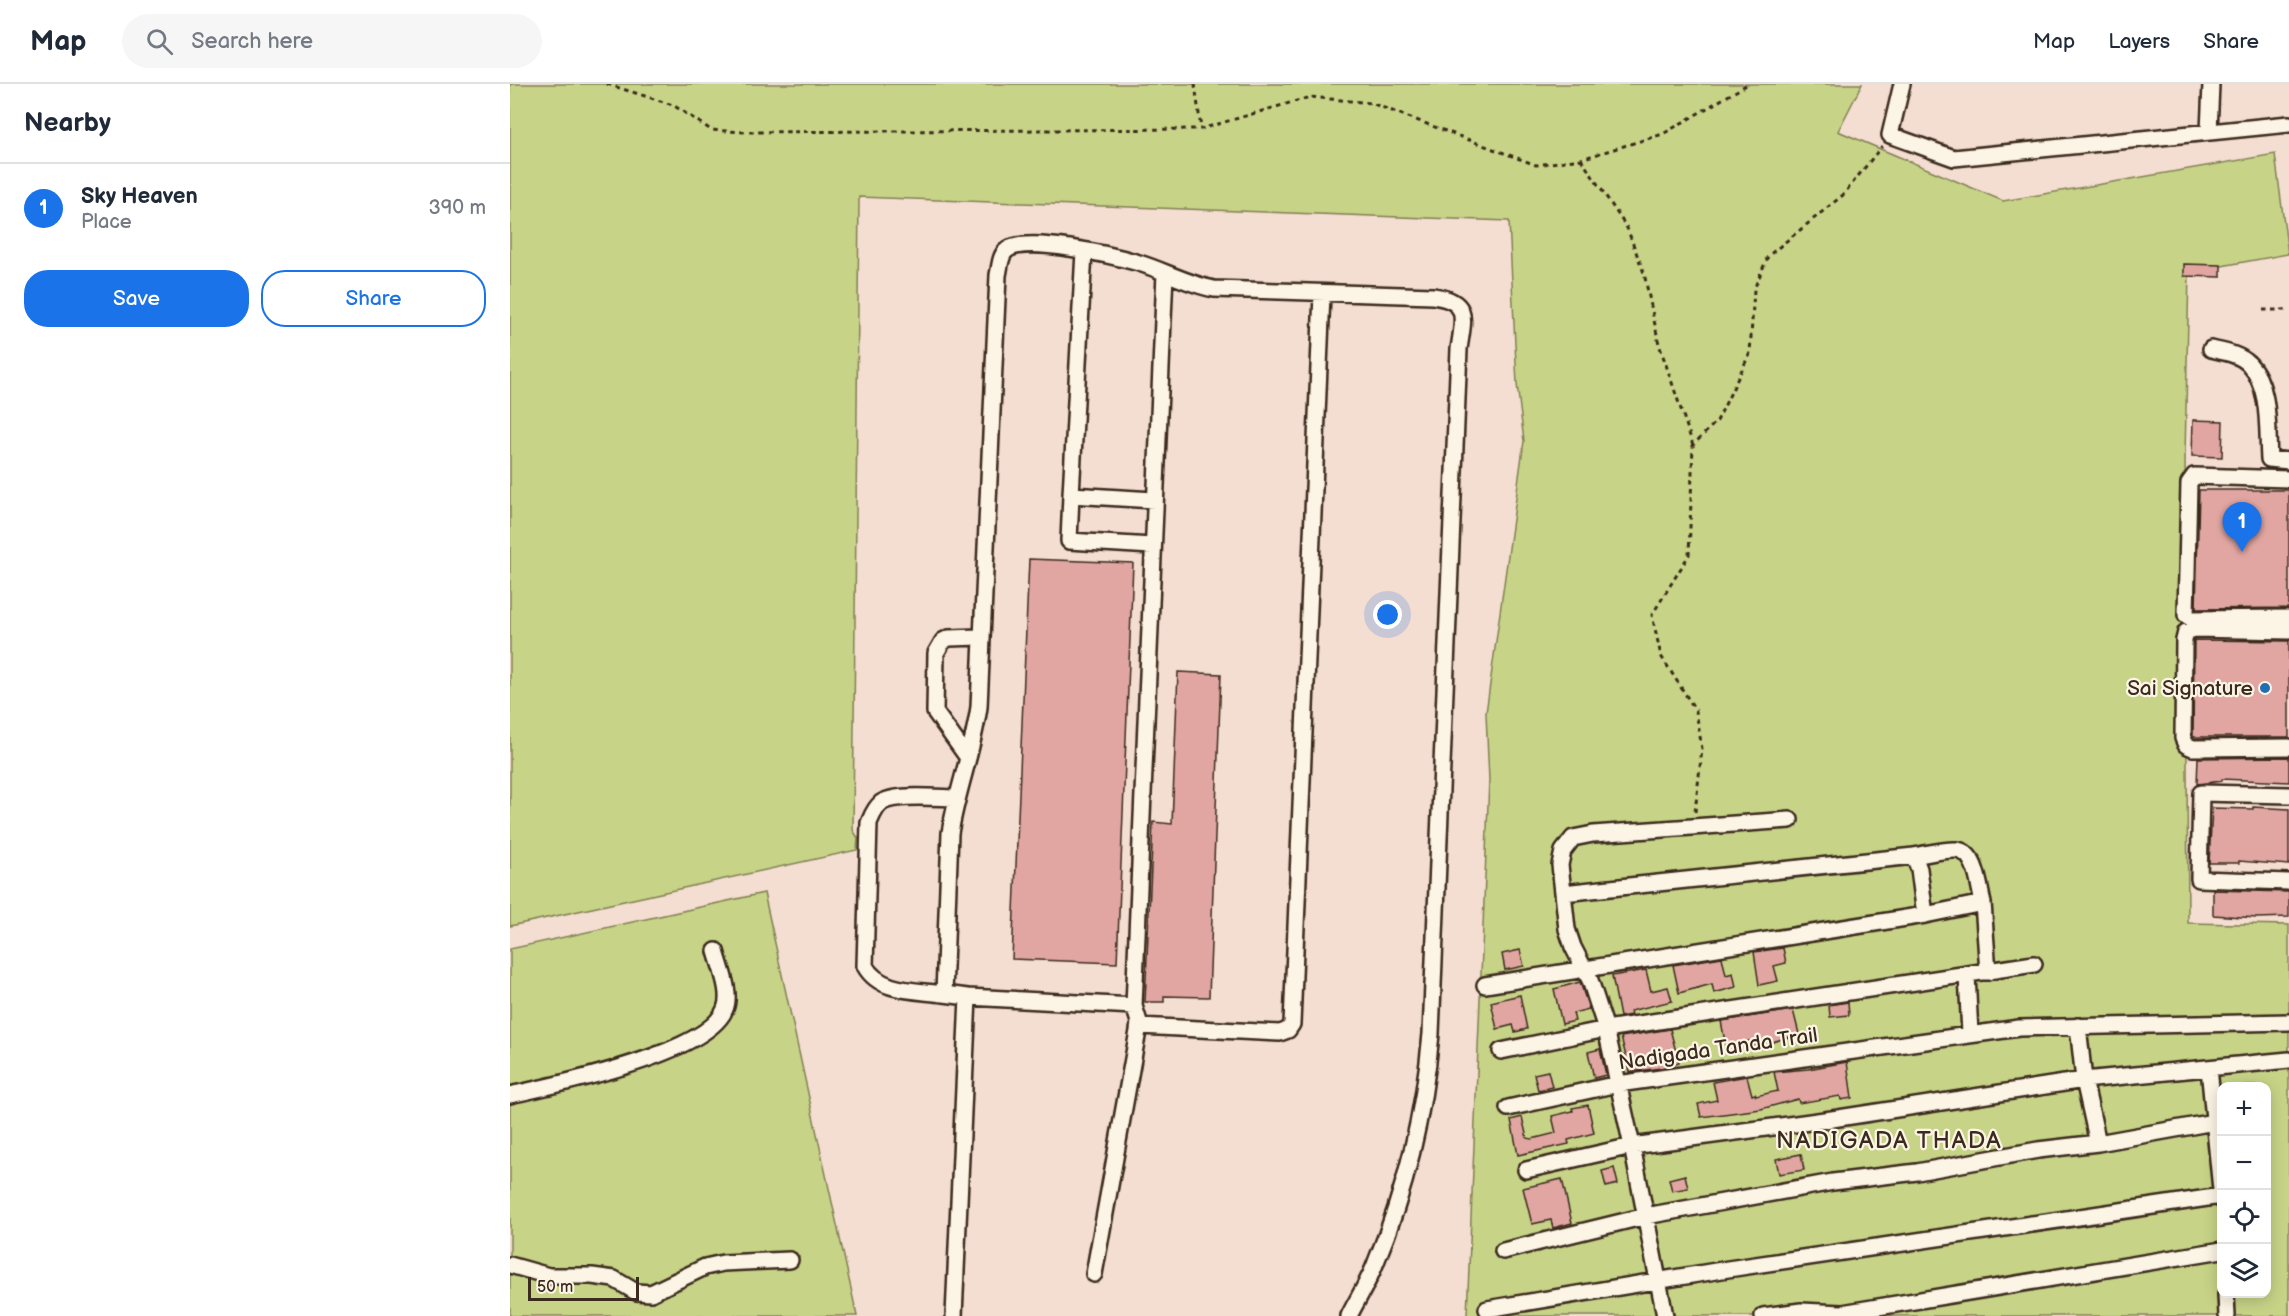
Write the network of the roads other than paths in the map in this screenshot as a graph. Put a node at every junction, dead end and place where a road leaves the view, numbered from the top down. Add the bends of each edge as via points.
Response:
1 (1902, 84) edge
2 (2211, 84) edge
3 (2289, 124) edge
4 (2209, 132) junction
5 (1084, 251) junction
6 (1165, 273) junction
7 (1322, 294) junction
8 (2211, 349) dead end
9 (2289, 461) edge
10 (2289, 479) edge
11 (1071, 495) junction
12 (1154, 500) junction
13 (1152, 546) junction
14 (2289, 618) edge
15 (2289, 631) edge
16 (980, 637) junction
17 (2289, 747) edge
18 (968, 758) junction
19 (2289, 795) edge
20 (957, 798) junction
21 (1790, 820) dead end
22 (1914, 856) junction
23 (2289, 882) edge
24 (1563, 893) junction
25 (1983, 903) junction
26 (1925, 915) junction
27 (716, 951) dead end
28 (2034, 964) dead end
29 (1585, 968) junction
30 (1988, 972) junction
31 (1967, 975) junction
32 (1485, 985) dead end
33 (944, 994) junction
34 (968, 997) junction
35 (1134, 1006) junction
36 (2289, 1022) edge
37 (1138, 1026) junction
38 (2078, 1026) junction
39 (1606, 1029) junction
40 (1970, 1034) junction
41 (1501, 1052) dead end
42 (2289, 1060) edge
43 (2209, 1068) junction
44 (2084, 1080) junction
45 (1618, 1084) junction
46 (510, 1095) edge
47 (1508, 1108) dead end
48 (2214, 1122) junction
49 (2098, 1143) junction
50 (1632, 1146) junction
51 (1526, 1170) dead end
52 (2221, 1190) edge
53 (2217, 1199) edge
54 (1646, 1216) junction
55 (1503, 1251) dead end
56 (2217, 1251) edge
57 (790, 1260) dead end
58 (510, 1265) edge
59 (1094, 1274) dead end
60 (1658, 1281) junction
61 (2225, 1298) edge
62 (1487, 1310) dead end
63 (2223, 1315) edge
64 (954, 1316) edge
65 (1349, 1316) edge
66 (1665, 1316) edge
67 (1762, 1316) edge

1 - 4 street via 1890,135 1954,158
2 - 4 street
3 - 4 street
5 - 6 street via 1140,263
5 - 11 street
5 - 16 street via 1028,244 1012,247 1002,256
6 - 7 street via 1214,289
6 - 12 street
7 - 37 street via 1292,1024 1280,1033
7 - 65 street via 1443,297 1458,306 1464,320 1459,349 1427,1080 1397,1204 1376,1263
8 - 9 street via 2235,354 2258,377 2264,396 2269,459
10 - 14 street via 2194,476 2189,480 2186,615 2192,619
11 - 12 street
11 - 13 street via 1069,541
12 - 13 street
13 - 35 street
15 - 17 street via 2186,632 2183,738 2193,748
16 - 18 street via 979,707
16 - 18 street via 950,638 943,641 936,653 935,712
18 - 20 street
19 - 23 street via 2201,793 2199,879
20 - 33 street via 950,833
20 - 33 street via 882,802 872,813 869,824 865,966 889,987
21 - 24 street via 1573,838 1563,851 1560,865
22 - 24 street
22 - 25 street via 1958,850 1967,855
22 - 26 street
24 - 29 street via 1567,929
25 - 26 street
25 - 30 street
26 - 29 street
27 - 46 street via 728,1000 717,1022 706,1030 645,1061
28 - 30 street
29 - 32 street
29 - 39 street
30 - 31 street
31 - 39 street
31 - 40 street
33 - 34 street
34 - 35 street
34 - 64 street
35 - 37 street
36 - 38 street
37 - 59 street
38 - 40 street, Nadigada Tanda Trail
38 - 44 street
39 - 41 street
39 - 45 street
40 - 45 street, Nadigada Tanda Trail
42 - 43 street
43 - 44 street
43 - 48 street
44 - 49 street
44 - 50 street
45 - 47 street, Nadigada Tanda Trail
45 - 50 street
48 - 49 street
48 - 52 street
49 - 54 street via 1833,1182
50 - 51 street
50 - 54 street
53 - 60 street
54 - 55 street
54 - 60 street
56 - 67 street via 1842,1313 1801,1311
57 - 58 street via 705,1267 651,1293 636,1292 614,1279 549,1276
60 - 62 street
60 - 66 street
61 - 63 street

